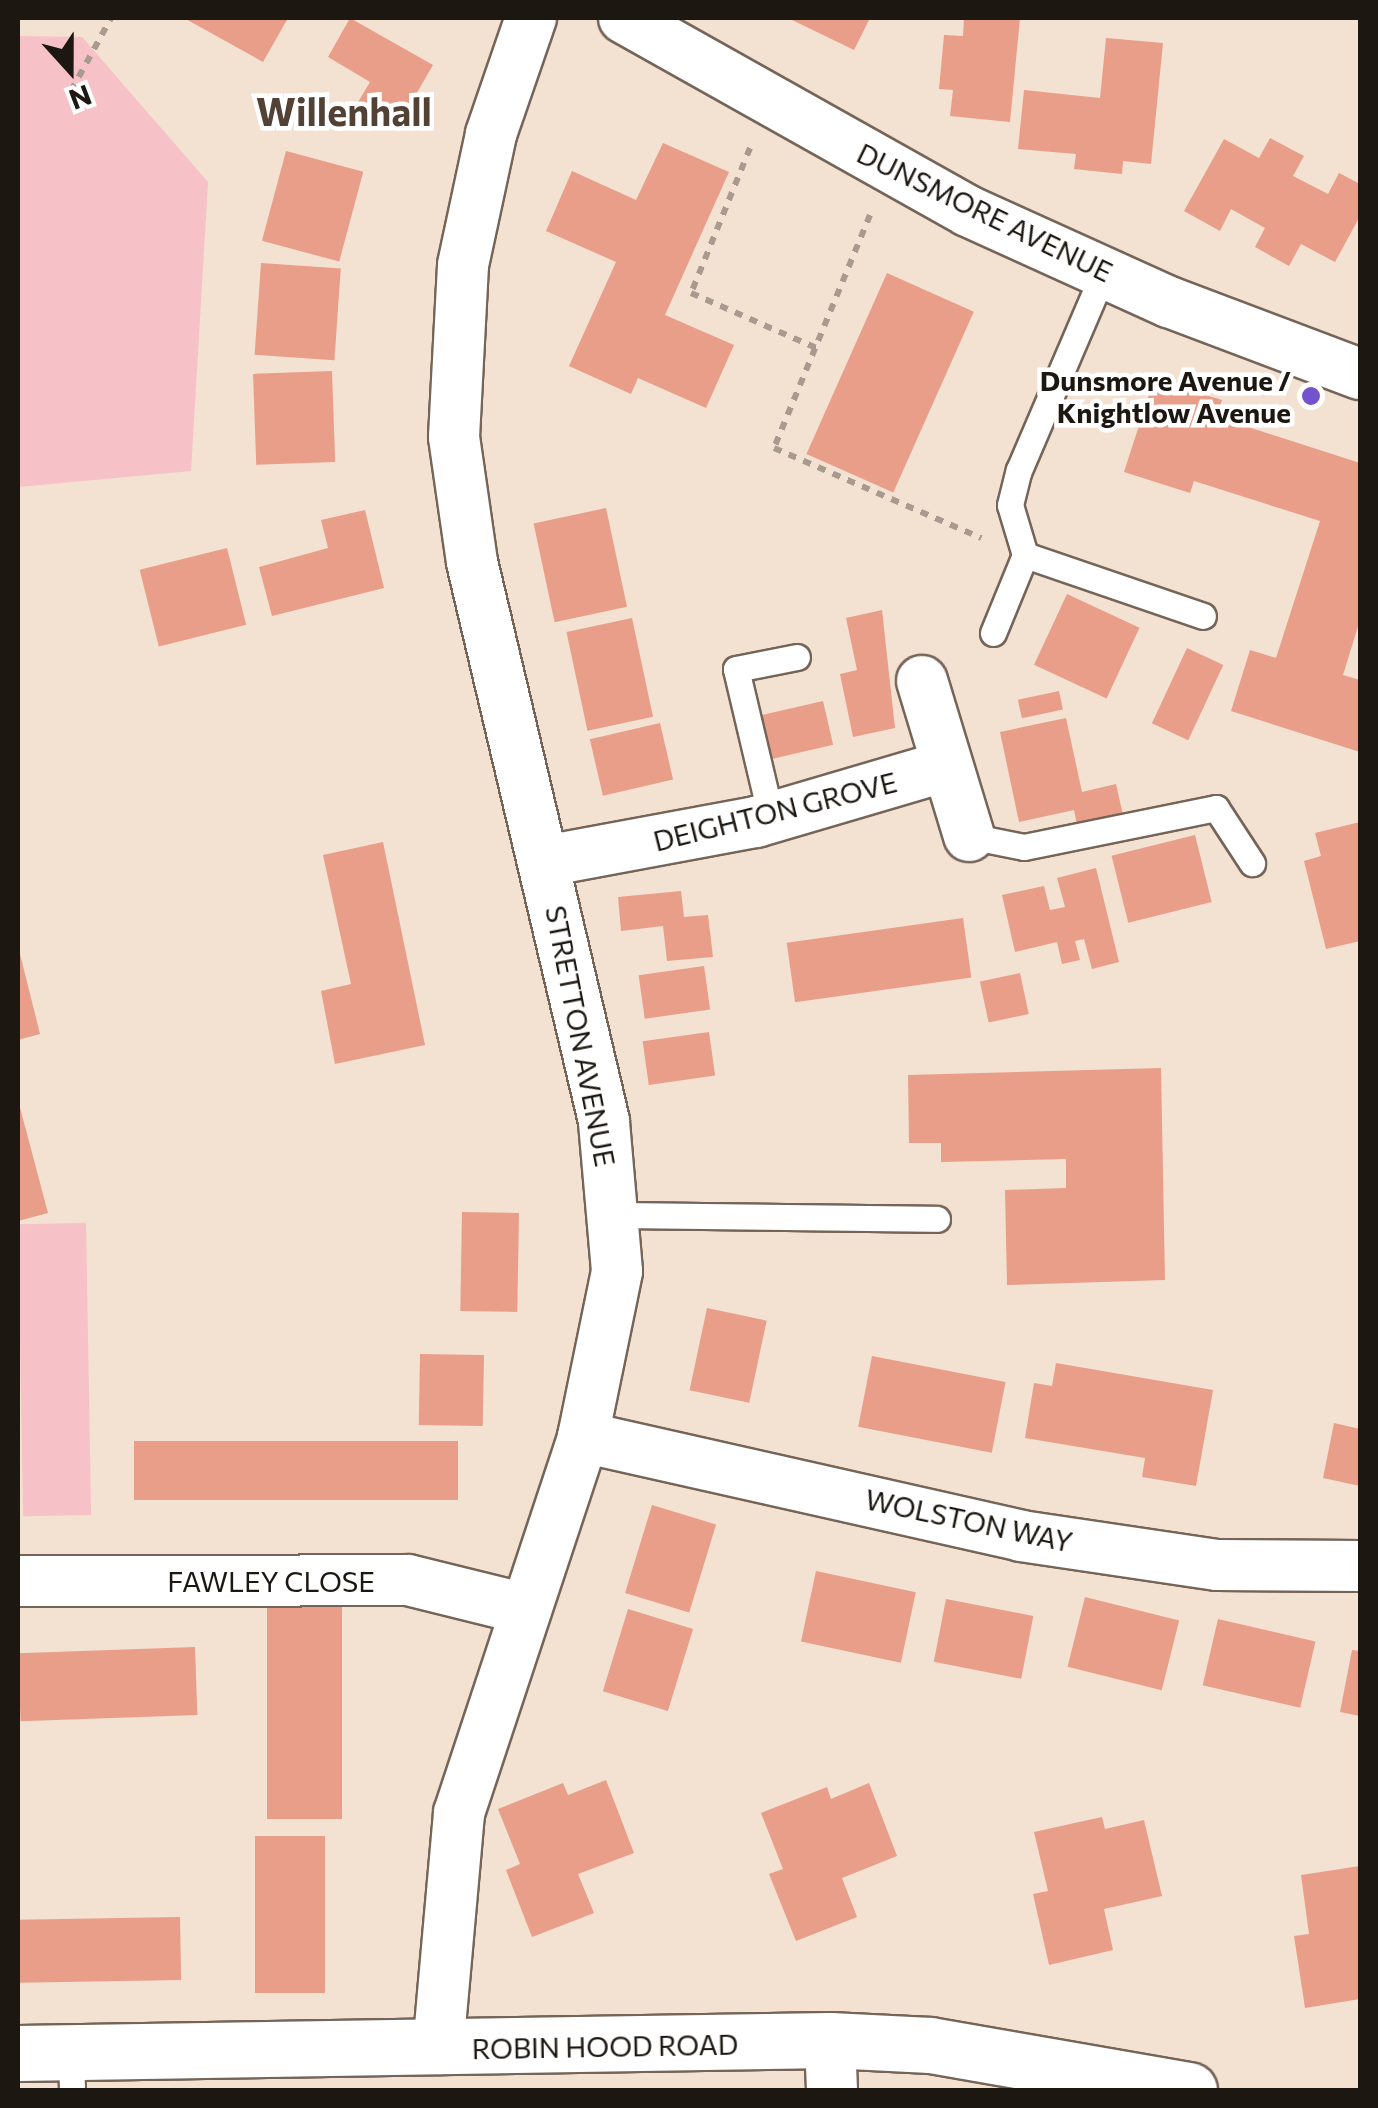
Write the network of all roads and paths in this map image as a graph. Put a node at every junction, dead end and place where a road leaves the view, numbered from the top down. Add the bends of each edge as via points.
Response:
1 (110, 18) edge
2 (531, 18) edge
3 (624, 18) edge
4 (70, 92) dead end
5 (770, 100) junction
6 (890, 168) junction
7 (1104, 272) junction
8 (816, 348) junction
9 (1360, 374) edge
10 (1025, 555) junction
11 (1203, 616) dead end
12 (993, 633) dead end
13 (797, 657) dead end
14 (922, 681) dead end
15 (946, 766) junction
16 (771, 817) junction
17 (969, 836) joint
18 (545, 862) junction
19 (1252, 863) dead end
20 (613, 1215) junction
21 (937, 1218) dead end
22 (583, 1437) junction
23 (1360, 1566) edge
24 (18, 1581) edge
25 (521, 1608) junction
26 (438, 2050) junction
27 (54, 2064) edge
28 (831, 2065) edge
29 (1131, 2083) edge
30 (1189, 2090) edge

1 - 4 path
2 - 18 street, STRETTON AVENUE via 491,134 463,266 454,438 472,562
3 - 5 street, DUNSMORE AVENUE
5 - 6 street, DUNSMORE AVENUE
5 - 8 path via 692,293
6 - 7 street, DUNSMORE AVENUE
6 - 8 path
7 - 9 street, DUNSMORE AVENUE
7 - 10 lane via 1019,470 1010,505
8 - 10 path via 774,448
10 - 11 lane
10 - 12 lane
13 - 16 lane via 736,669
14 - 15 street
15 - 16 street, DEIGHTON GROVE
15 - 17 street
16 - 18 street, DEIGHTON GROVE
17 - 19 lane via 1024,847 1216,808
18 - 20 street, STRETTON AVENUE via 604,1121
20 - 21 lane
20 - 22 street, STRETTON AVENUE via 618,1270
22 - 23 street, WOLSTON WAY via 1021,1536 1217,1565
22 - 25 street, STRETTON AVENUE
24 - 25 street, FAWLEY CLOSE via 408,1580
25 - 26 street, STRETTON AVENUE via 460,1812
26 - 27 street, ROBIN HOOD ROAD
26 - 28 street, ROBIN HOOD ROAD
28 - 29 street, ROBIN HOOD ROAD via 930,2045
29 - 30 street, ROBIN HOOD ROAD

